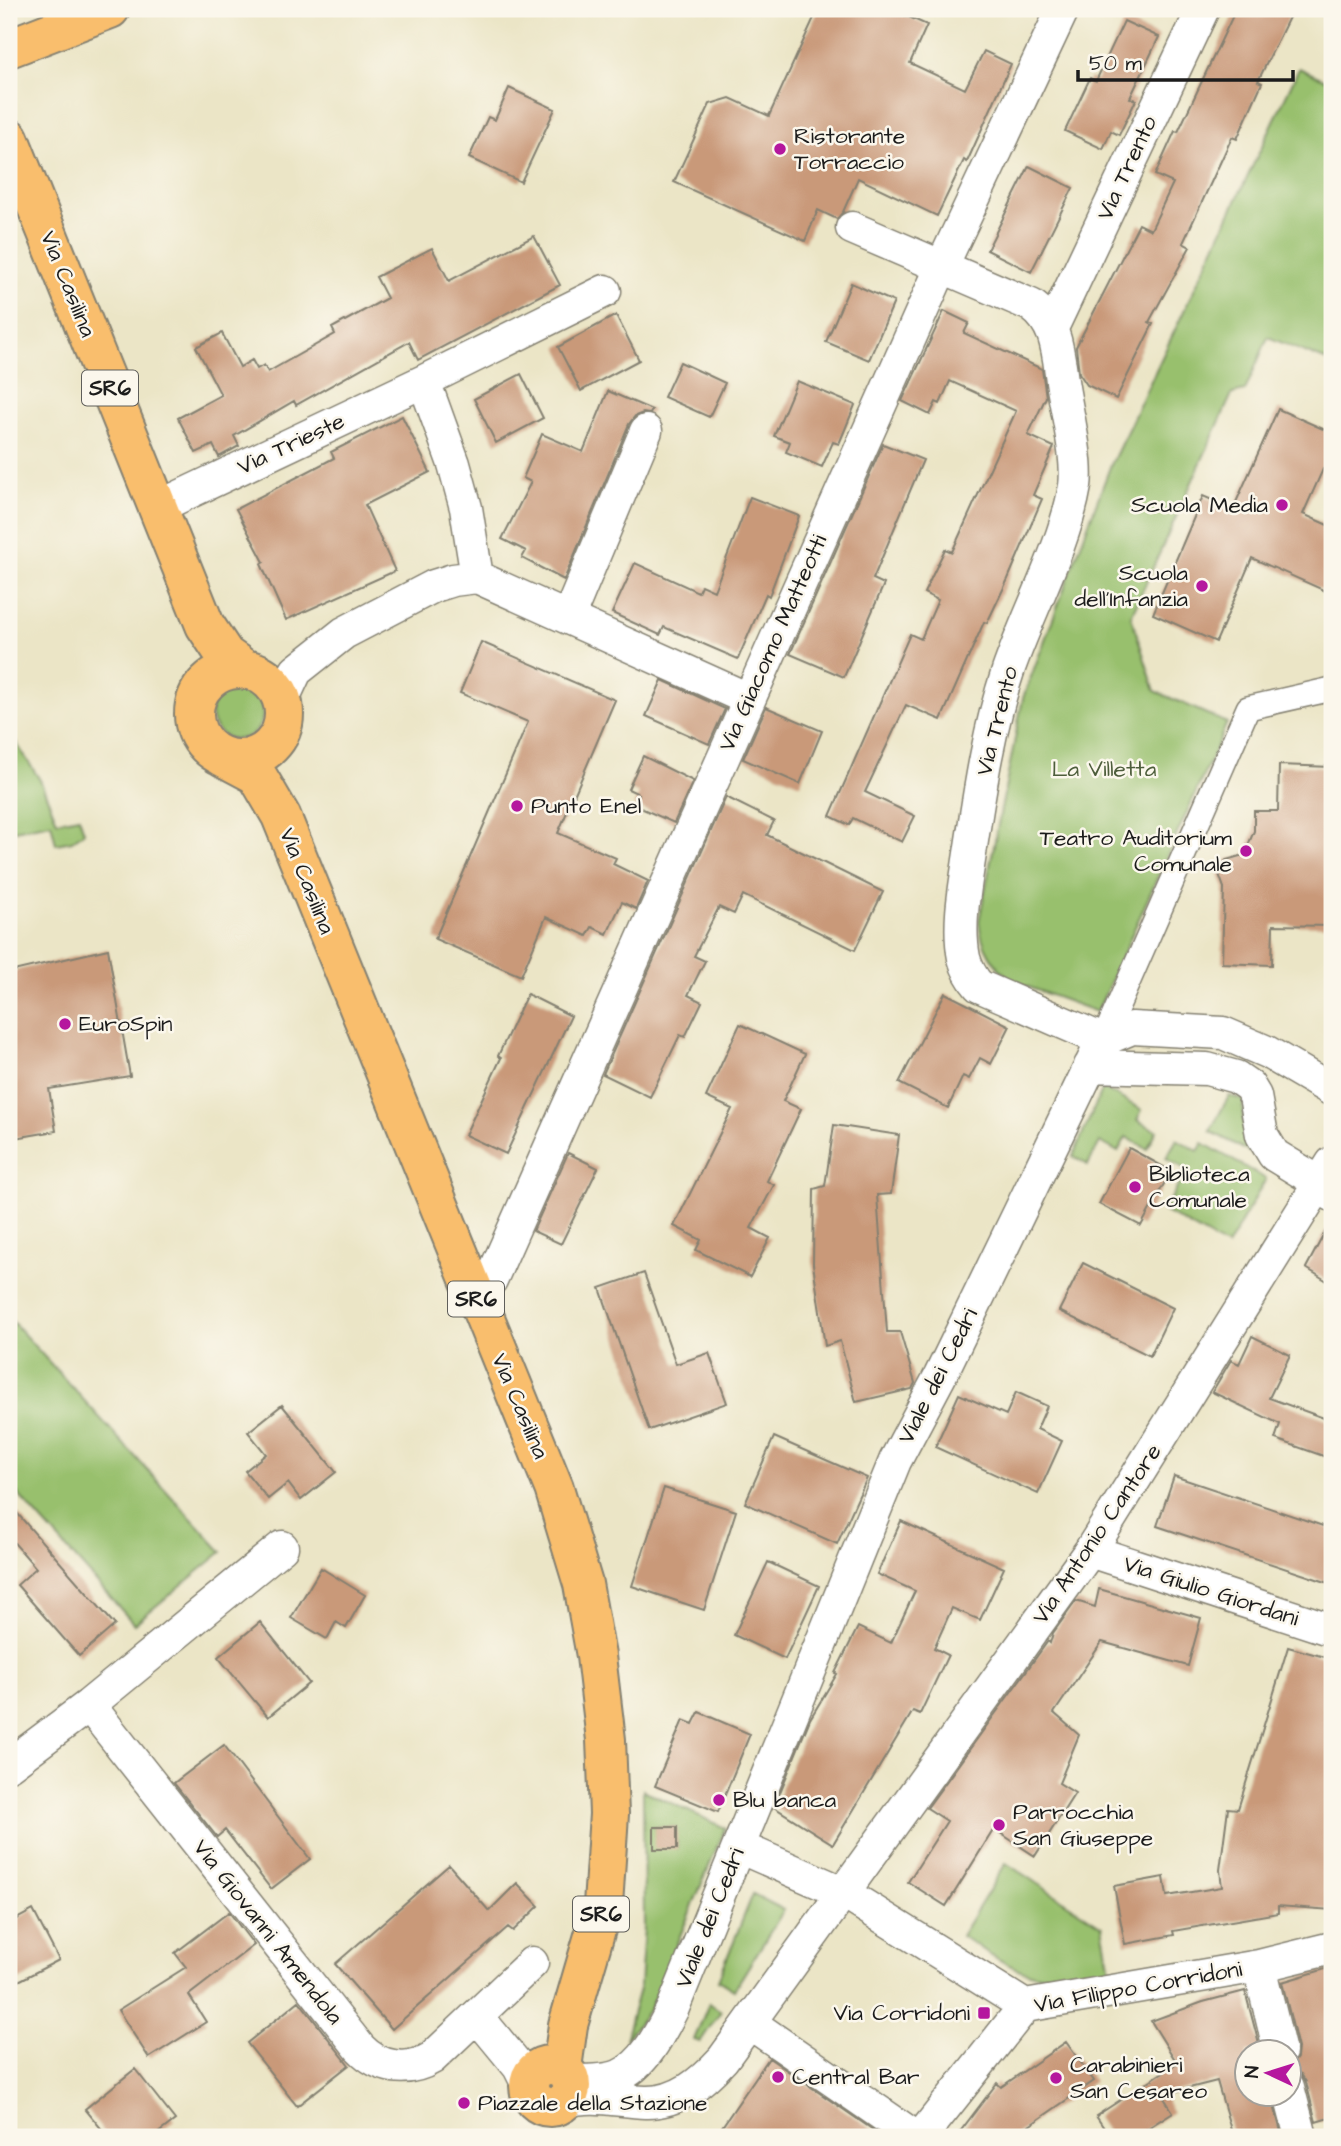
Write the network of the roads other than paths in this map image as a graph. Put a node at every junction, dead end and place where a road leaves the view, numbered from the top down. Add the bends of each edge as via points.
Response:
1 (110, 9) edge
2 (1063, 9) edge
3 (1203, 9) edge
4 (9, 48) edge
5 (9, 138) edge
6 (852, 228) dead end
7 (942, 266) junction
8 (605, 291) dead end
9 (1052, 328) junction
10 (424, 381) junction
11 (646, 431) dead end
12 (159, 507) junction
13 (477, 577) junction
14 (568, 618) junction
15 (205, 625) junction
16 (249, 670) junction
17 (1332, 689) edge
18 (199, 694) junction
19 (748, 699) junction
20 (285, 704) junction
21 (223, 757) junction
22 (281, 816) junction
23 (1096, 1053) junction
24 (1332, 1090) edge
25 (1328, 1180) edge
26 (491, 1280) dead end
27 (282, 1546) dead end
28 (1090, 1552) junction
29 (1332, 1630) edge
30 (89, 1705) junction
31 (9, 1765) edge
32 (739, 1847) junction
33 (844, 1892) junction
34 (1332, 1948) edge
35 (532, 1963) dead end
36 (1259, 1966) junction
37 (1025, 2006) junction
38 (673, 2008) junction
39 (477, 2016) junction
40 (750, 2023) junction
41 (1277, 2038) edge
42 (710, 2074) junction
43 (544, 2093) edge
44 (1294, 2108) edge
45 (918, 2137) edge
46 (1301, 2137) edge

1 - 4 main road
2 - 7 street, Via Giacomo Matteotti
3 - 9 street, Via Trento
5 - 12 main road, Via Casilina / SR6
6 - 7 street
7 - 9 street via 1031,305
7 - 19 street, Via Giacomo Matteotti
8 - 10 street, Via Trieste
9 - 23 street, Via Trento via 1075,459 1075,486 996,712 969,865 963,950 979,986
10 - 12 street, Via Trieste
10 - 13 street via 466,508
11 - 14 street
12 - 15 main road, Via Casilina / SR6
13 - 14 street
13 - 20 street via 444,582 344,634
14 - 19 street
15 - 16 main road, Via Casilina / SR6 via 225,655
15 - 18 main road, Via Casilina / SR6 via 210,659
16 - 18 main road via 222,673
16 - 20 main road, SR6 via 273,685
17 - 23 street, Viale dei Cedri via 1248,708
18 - 21 main road, SR6 via 194,712 197,730 207,746
19 - 26 street, Via Giacomo Matteotti
20 - 21 main road via 270,748 253,757
20 - 22 main road, Via Casilina / SR6 via 275,774
21 - 22 main road, Via Casilina / SR6 via 257,775
22 - 43 main road, Via Casilina / SR6 via 554,1488 583,1584 606,1740 608,1853 601,1916
23 - 24 street via 1132,1028 1223,1033 1268,1052
23 - 25 street via 1236,1077 1255,1096 1269,1149 1280,1160
23 - 32 street, Viale dei Cedri via 895,1461
25 - 28 street, Via Antonio Cantore
27 - 30 street
28 - 29 street, Via Giulio Giordani
28 - 33 street, Via Antonio Cantore
30 - 31 street
30 - 39 street, Via Giovanni Amendola via 281,1951 373,2060 401,2067 427,2062
32 - 33 street
32 - 38 street, Viale dei Cedri
33 - 37 street
33 - 40 street, Via Antonio Cantore
34 - 36 street, Via Filippo Corridoni
35 - 39 street, Via Giovanni Amendola
36 - 37 street, Via Filippo Corridoni
36 - 41 street
37 - 45 street, Via Filippo Corridoni
38 - 42 street via 658,2049 660,2073 672,2080
38 - 43 street, Viale dei Cedri via 648,2051 627,2072
39 - 43 street
40 - 42 street, Via Antonio Cantore
40 - 45 street
42 - 43 street via 688,2091 654,2101
44 - 46 street

